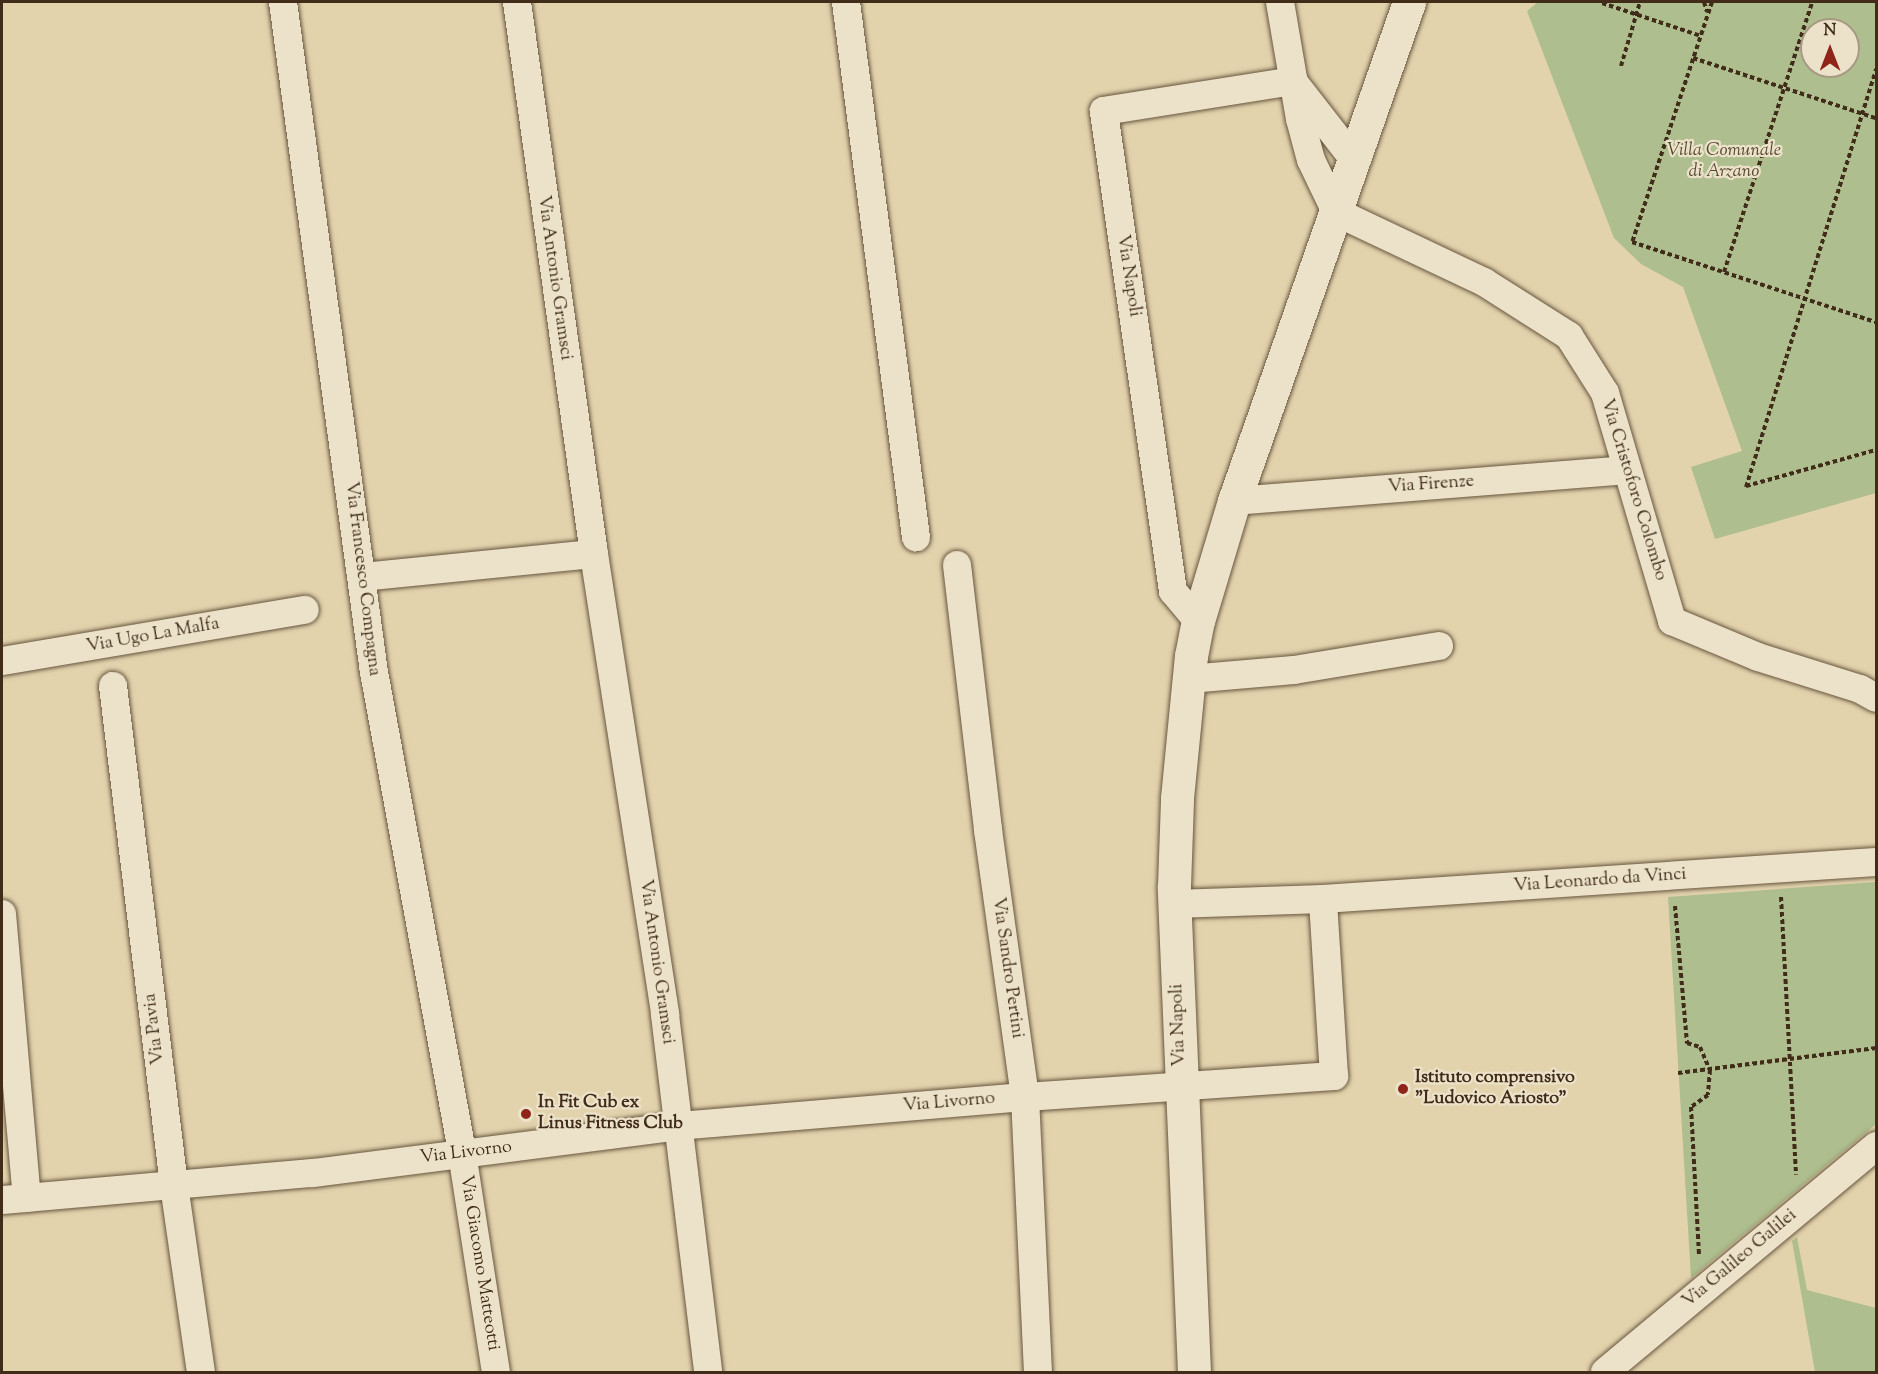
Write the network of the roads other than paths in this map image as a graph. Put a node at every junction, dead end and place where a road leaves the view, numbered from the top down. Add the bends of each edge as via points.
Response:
1 (283, 2) edge
2 (517, 2) edge
3 (846, 2) edge
4 (1281, 2) edge
5 (1409, 2) edge
6 (1294, 81) junction
7 (1352, 157) junction
8 (1336, 212) junction
9 (1627, 470) junction
10 (1234, 501) junction
11 (916, 537) dead end
12 (594, 554) junction
13 (957, 565) dead end
14 (362, 577) junction
15 (305, 610) dead end
16 (1198, 621) junction
17 (1439, 646) dead end
18 (2, 661) edge
19 (1189, 679) junction
20 (113, 686) dead end
21 (1876, 698) edge
22 (1876, 862) edge
23 (1323, 899) junction
24 (1174, 904) junction
25 (2, 914) edge
26 (1182, 1086) junction
27 (1025, 1097) junction
28 (679, 1126) junction
29 (1876, 1146) edge
30 (462, 1153) junction
31 (174, 1185) junction
32 (14, 1199) edge
33 (201, 1372) edge
34 (496, 1372) edge
35 (708, 1372) edge
36 (1038, 1372) edge
37 (1194, 1372) edge
38 (1605, 1372) edge

1 - 14 street, Via Francesco Compagna
2 - 12 street, Via Antonio Gramsci
3 - 11 street
4 - 6 street
5 - 7 main road, Via Napoli
6 - 7 street
6 - 8 street via 1311,160
6 - 16 street, Via Napoli via 1104,111 1173,591
7 - 8 main road, Via Napoli
8 - 9 street, Via Cristoforo Colombo via 1484,282 1569,336 1605,393
8 - 10 main road, Via Napoli
9 - 10 street, Via Firenze
9 - 21 street, Via Cristoforo Colombo via 1672,621 1758,657 1860,689
10 - 16 main road, Via Napoli
12 - 14 street
12 - 28 street, Via Antonio Gramsci
13 - 27 street, Via Sandro Pertini
14 - 30 street, Via Francesco Compagna via 374,672
15 - 18 street, Via Ugo La Malfa
16 - 19 main road, Via Napoli
17 - 19 street via 1294,670
19 - 24 main road, Via Napoli via 1177,798
20 - 31 street, Via Pavia
22 - 23 street, Via Leonardo da Vinci
23 - 24 street, Via Leonardo da Vinci
23 - 26 street via 1334,1076
24 - 26 main road, Via Napoli
25 - 32 street
26 - 27 street, Via Livorno
26 - 37 main road, Via Napoli
27 - 28 street, Via Livorno
27 - 36 street, Via Sandro Pertini
28 - 30 street, Via Livorno
28 - 35 street, Via Antonio Gramsci
29 - 38 street, Via Galileo Galilei
30 - 31 street, Via Livorno via 313,1173
30 - 34 street, Via Giacomo Matteotti
31 - 32 street, Via Livorno
31 - 33 street, Via Pavia

